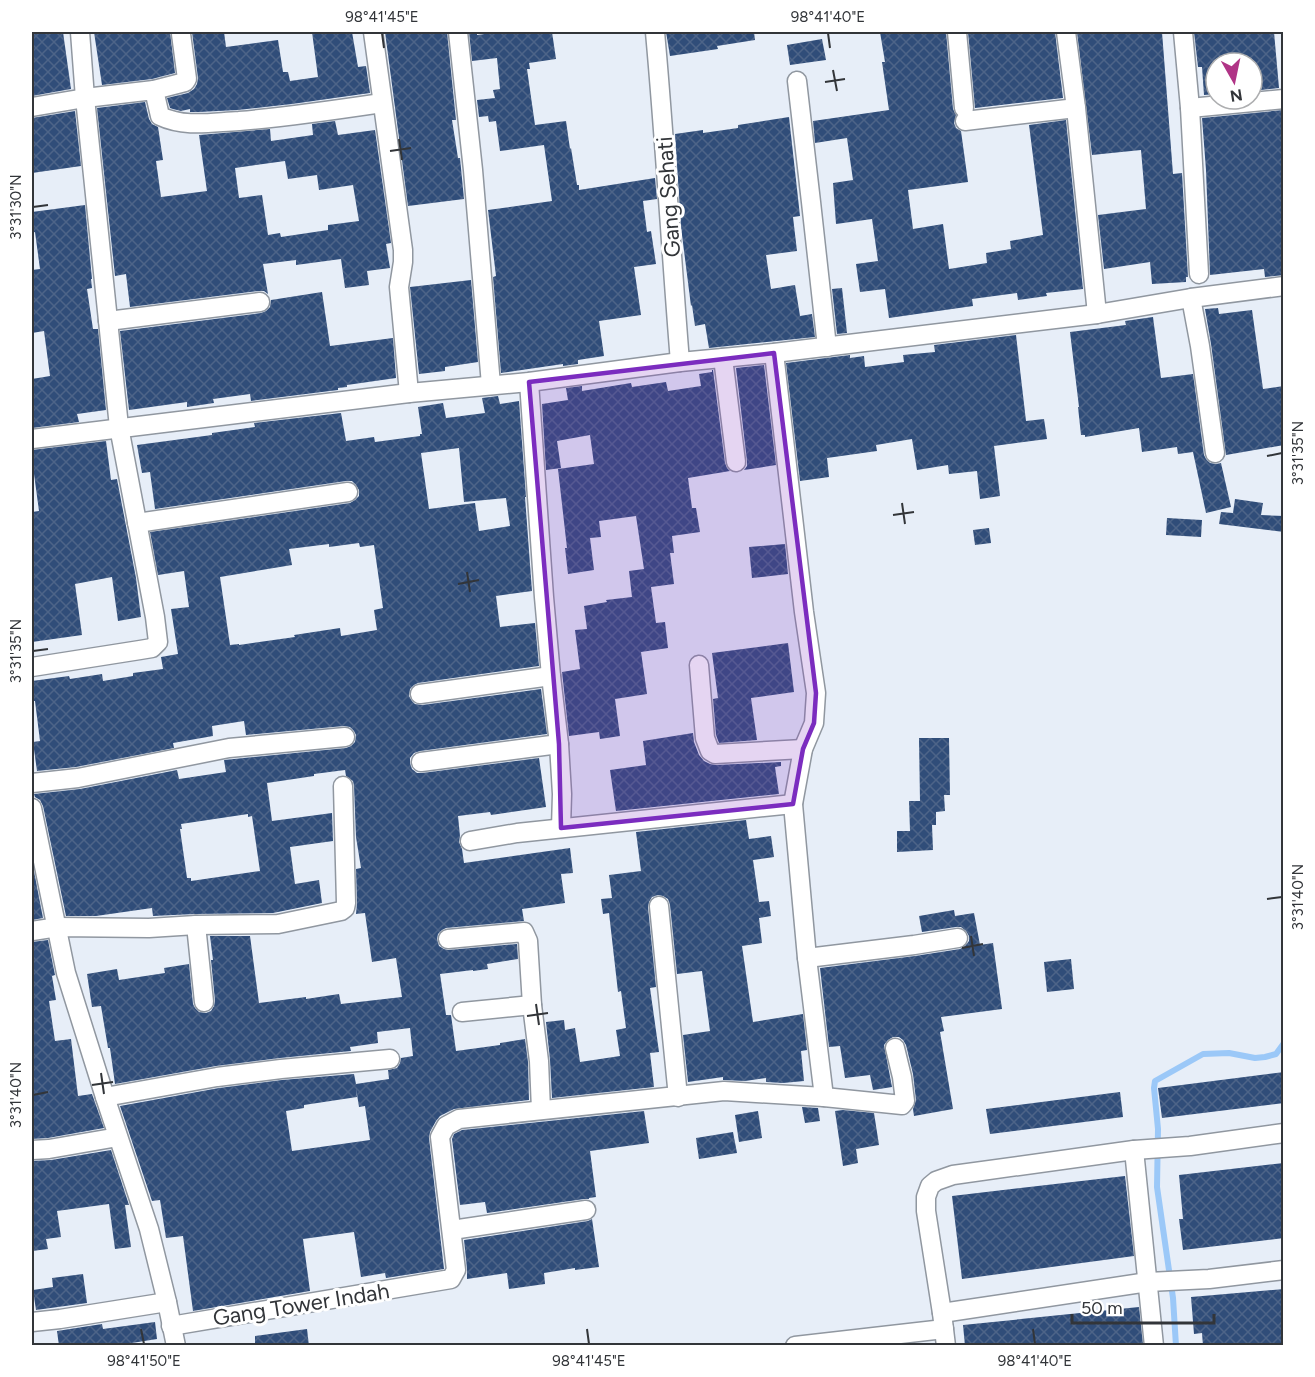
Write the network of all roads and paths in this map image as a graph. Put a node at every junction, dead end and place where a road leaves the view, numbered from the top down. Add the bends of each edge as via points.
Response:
1 (81, 32) edge
2 (373, 32) edge
3 (458, 32) edge
4 (655, 32) edge
5 (957, 32) edge
6 (1066, 32) edge
7 (1183, 32) edge
8 (181, 34) dead end
9 (796, 81) dead end
10 (154, 90) junction
11 (85, 98) junction
12 (1284, 99) edge
13 (382, 103) junction
14 (32, 107) edge
15 (1076, 108) junction
16 (1190, 108) junction
17 (1199, 274) dead end
18 (1284, 286) edge
19 (1191, 298) junction
20 (260, 302) dead end
21 (1097, 314) junction
22 (108, 321) junction
23 (827, 347) junction
24 (774, 353) junction
25 (723, 358) junction
26 (680, 362) junction
27 (529, 382) junction
28 (491, 385) junction
29 (409, 393) junction
30 (119, 427) junction
31 (32, 438) edge
32 (1215, 453) dead end
33 (736, 462) dead end
34 (348, 492) dead end
35 (137, 523) junction
36 (699, 665) dead end
37 (32, 667) edge
38 (551, 676) junction
39 (420, 694) dead end
40 (345, 737) dead end
41 (559, 744) junction
42 (803, 749) junction
43 (421, 762) dead end
44 (32, 783) edge
45 (343, 786) dead end
46 (793, 804) junction
47 (32, 808) edge
48 (561, 828) junction
49 (470, 841) dead end
50 (659, 906) dead end
51 (196, 925) junction
52 (58, 927) junction
53 (32, 931) edge
54 (958, 938) dead end
55 (448, 939) dead end
56 (807, 958) junction
57 (204, 1002) dead end
58 (532, 1005) junction
59 (462, 1012) dead end
60 (895, 1048) dead end
61 (390, 1059) dead end
62 (105, 1097) junction
63 (678, 1097) junction
64 (824, 1097) junction
65 (541, 1110) junction
66 (1284, 1133) edge
67 (118, 1137) junction
68 (32, 1150) edge
69 (1137, 1150) junction
70 (586, 1210) dead end
71 (452, 1230) junction
72 (1284, 1270) edge
73 (1152, 1282) junction
74 (167, 1302) junction
75 (32, 1322) edge
76 (171, 1326) junction
77 (944, 1329) edge
78 (176, 1346) edge
79 (795, 1346) edge
80 (1154, 1346) edge

1 - 11 street
2 - 13 street
3 - 28 street
4 - 26 street, Gang Sehati
5 - 15 street via 965,115
6 - 15 street
7 - 16 street
8 - 10 street via 187,79
9 - 23 street
10 - 11 street
10 - 13 street via 160,116 195,124
11 - 14 street
11 - 22 street
12 - 16 street
13 - 29 street via 403,250 399,287
15 - 21 street
16 - 17 street
18 - 19 street
19 - 21 street
19 - 32 street
20 - 22 street
21 - 23 street
22 - 30 street
23 - 24 street
24 - 25 street
24 - 42 street via 816,693 814,723
25 - 26 street
25 - 33 street
26 - 27 street
27 - 28 street
27 - 38 street
28 - 29 street
29 - 30 street
30 - 31 street
30 - 35 street
34 - 35 street
35 - 37 street via 158,642 140,651
36 - 42 street via 705,738 710,751 715,754
38 - 39 street
38 - 41 street
40 - 44 street via 229,747 78,778
41 - 43 street
41 - 48 street
42 - 46 street
45 - 51 street via 345,908 278,924
46 - 48 street
46 - 56 street
47 - 52 street
48 - 49 street
50 - 63 street
51 - 52 street
51 - 57 street
52 - 53 street
52 - 62 street via 66,973
54 - 56 street
55 - 58 street via 524,932
56 - 64 street
58 - 59 street
58 - 65 street
60 - 64 street, Gang Tower Indah via 904,1104
61 - 62 street via 217,1077
62 - 67 street
63 - 64 street, Gang Tower Indah via 724,1091
63 - 65 street, Gang Tower Indah
65 - 71 street, Gang Tower Indah via 459,1119 446,1126 440,1137
66 - 69 street
67 - 68 street
67 - 74 street via 149,1229
69 - 73 street
69 - 77 street via 953,1175 930,1186 926,1211
70 - 71 street
71 - 76 street, Gang Tower Indah via 456,1270 451,1279
72 - 73 street
73 - 77 street
73 - 80 street
74 - 75 street
74 - 76 street
76 - 78 street
77 - 79 street

